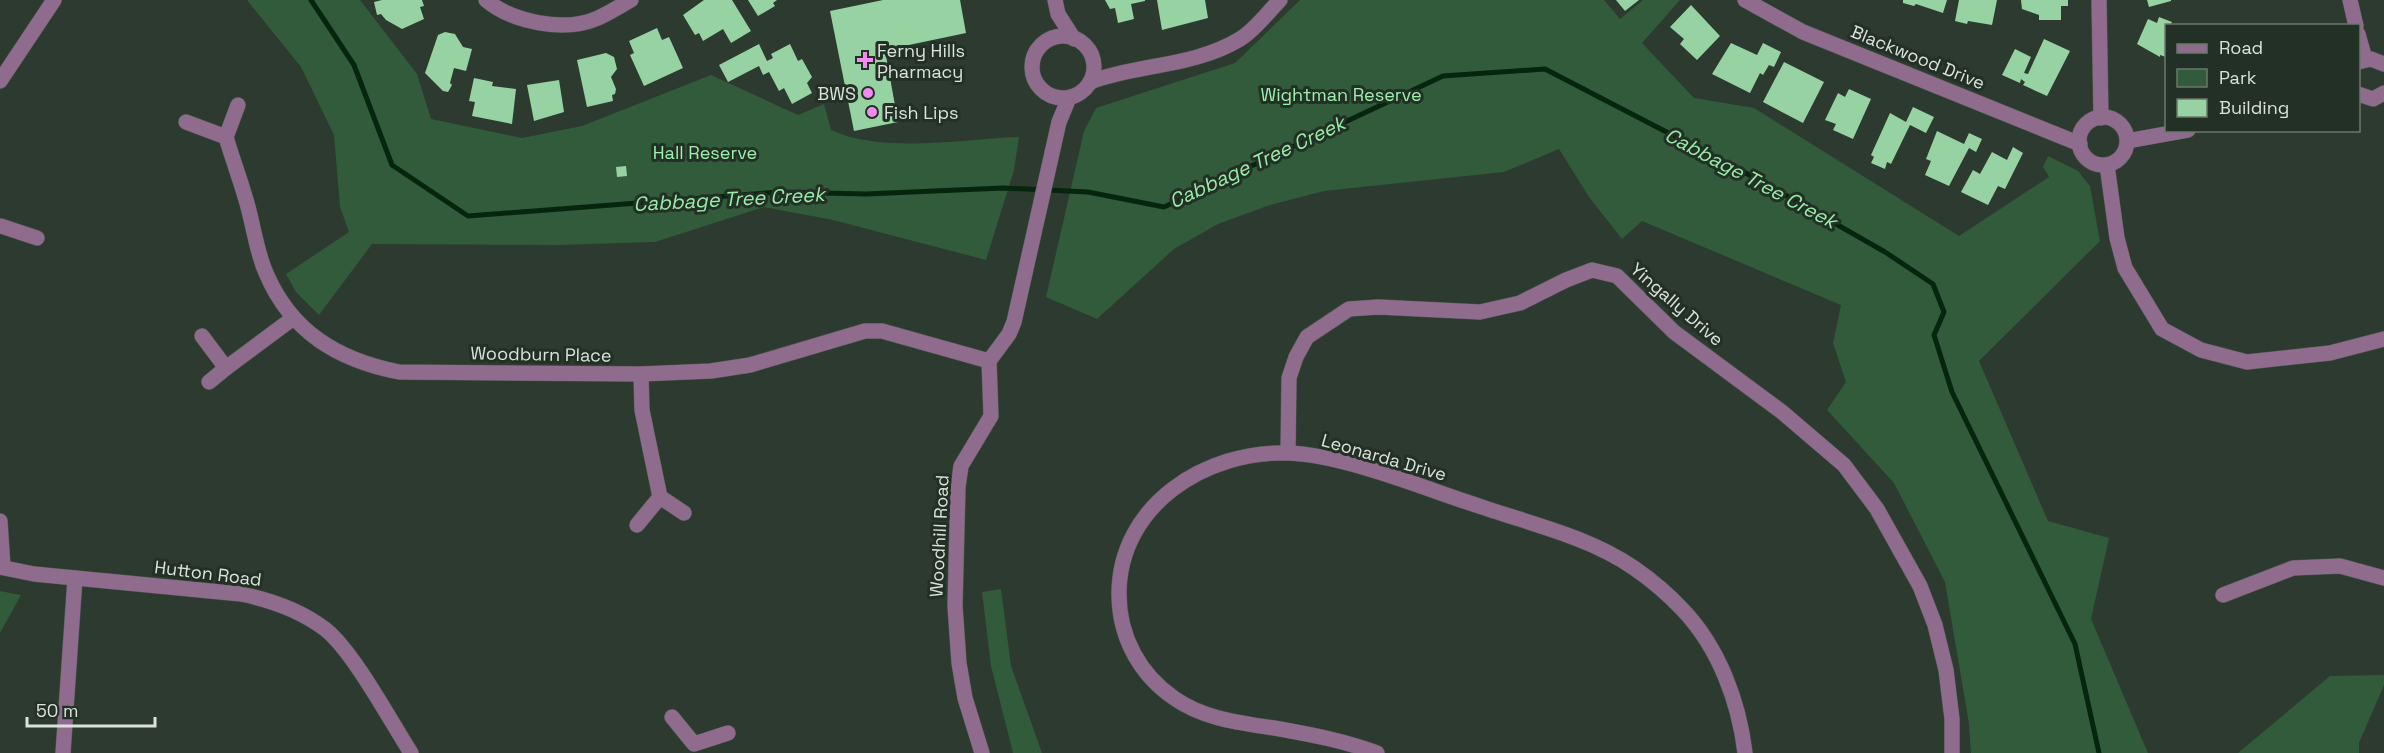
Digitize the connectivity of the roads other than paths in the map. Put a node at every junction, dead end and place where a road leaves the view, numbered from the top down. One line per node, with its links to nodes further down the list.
1 (54, 0): 16 (street)
2 (486, 0): 3 (street)
3 (631, 0)
4 (1280, 0): 15 (street)
5 (1745, 0): 29 (street, Blackwood Drive)
6 (2098, 0): 23 (street)
7 (2350, 0): 9 (street)
8 (1057, 7): 10 (street); 11 (street)
9 (2356, 24)
10 (1052, 39): 11 (street); 20 (street)
11 (1074, 39): 12 (street)
12 (1093, 60): 15 (street); 17 (street)
13 (2362, 61): 14 (street)
14 (2384, 64)
15 (1118, 72): 17 (street)
16 (0, 81)
17 (1090, 82): 21 (street)
18 (2384, 93): 19 (street)
19 (2360, 95)
20 (1052, 96): 21 (street); 25 (street)
21 (1069, 98): 25 (street)
22 (238, 105): 27 (street)
23 (2101, 118): 28 (street); 29 (street)
24 (186, 122): 27 (street)
25 (1059, 122): 36 (street)
26 (2177, 132): 28 (street)
27 (226, 137): 33 (street, Woodburn Place)
28 (2127, 141): 30 (street)
29 (2080, 144): 30 (street)
30 (2107, 165): 35 (street)
31 (0, 227): 32 (street)
32 (37, 238)
33 (292, 319): 37 (street); 38 (street, Woodburn Place)
34 (202, 336): 37 (street)
35 (2384, 339)
36 (989, 361): 38 (street, Woodburn Place); 54 (street, Woodhill Road)
37 (226, 368): 39 (street)
38 (641, 374): 41 (street)
39 (209, 382)
40 (1288, 453): 55 (street, Leonarda Drive); 56 (street, Leonarda Drive); 57 (street, Yingally Drive)
41 (660, 497): 42 (street); 44 (street)
42 (684, 513)
43 (0, 521): 45 (street)
44 (637, 525)
45 (1, 567): 46 (street, Hutton Road)
46 (75, 578): 52 (street); 53 (street, Hutton Road)
47 (2384, 578): 48 (street)
48 (2223, 595)
49 (672, 717): 51 (street)
50 (728, 733): 51 (street)
51 (693, 748)
52 (63, 753)
53 (411, 753)
54 (982, 753)
55 (1377, 753)
56 (1745, 753)
57 (1952, 753)

